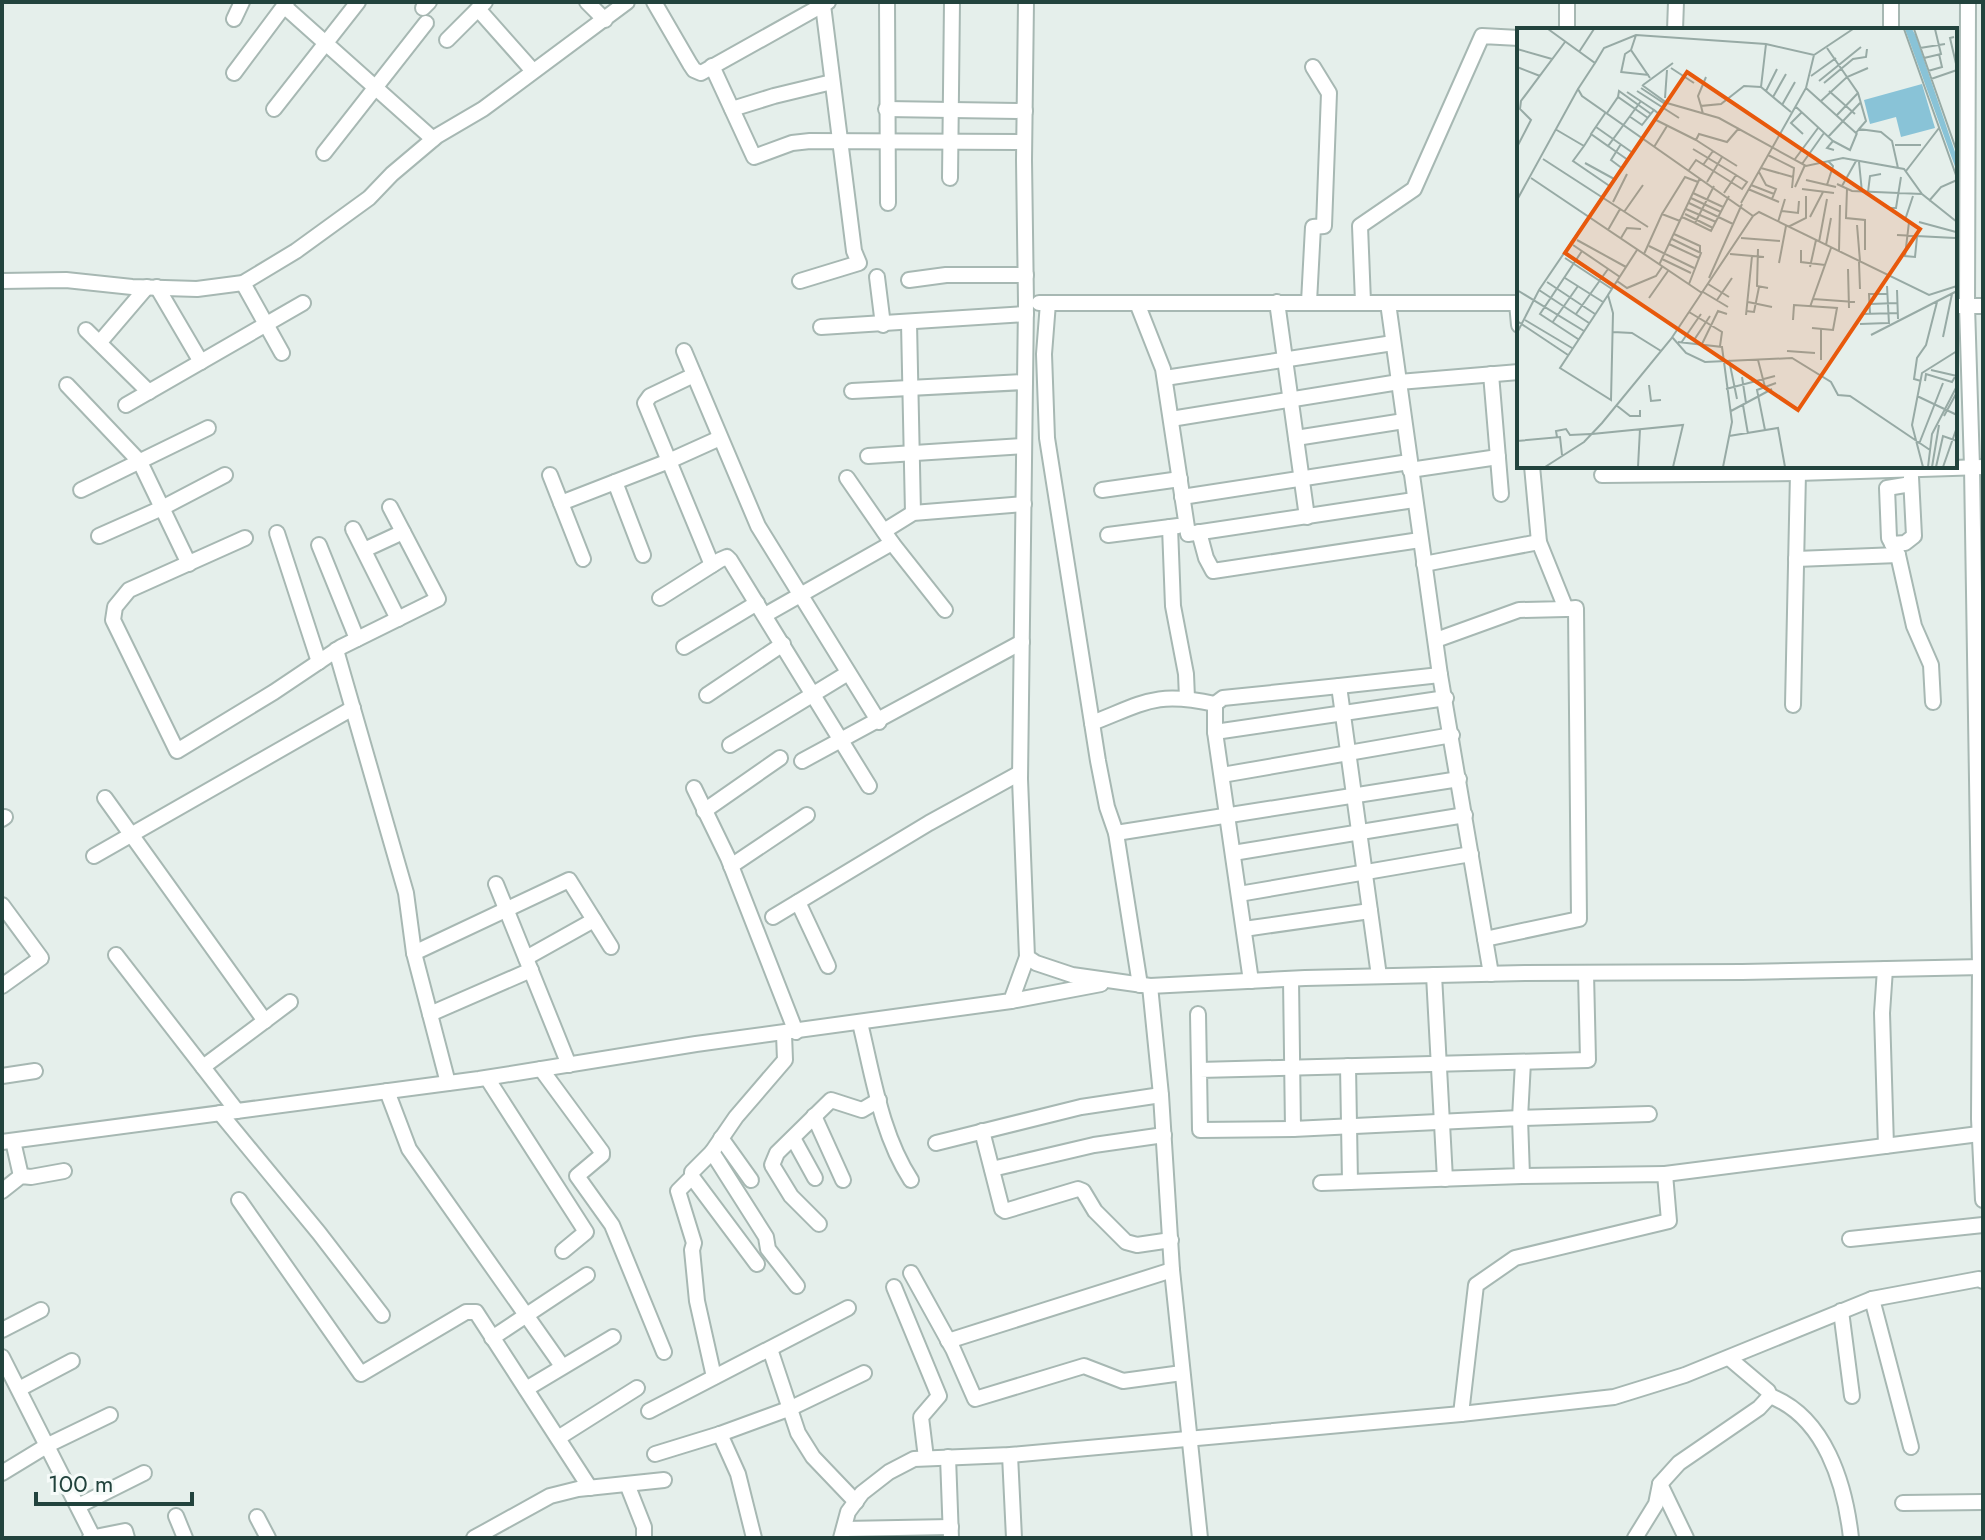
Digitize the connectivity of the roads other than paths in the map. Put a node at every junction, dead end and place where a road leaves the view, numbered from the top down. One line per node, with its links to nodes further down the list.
1 (242, 2): 17 (street)
2 (358, 2): 24 (street)
3 (587, 2): 18 (street)
4 (627, 2): 18 (street)
5 (654, 2): 25 (street)
6 (887, 2): 34 (street)
7 (952, 2): 35 (street)
8 (1026, 2): 36 (street)
9 (1567, 2): 19 (street)
10 (1676, 2): 20 (street)
11 (1891, 2): 21 (street)
12 (1968, 2): 29 (street)
13 (285, 4): 24 (street); 28 (street)
14 (825, 4): 25 (street); 30 (street)
15 (481, 6): 23 (street); 27 (street)
16 (426, 11): 31 (street)
17 (234, 19)
18 (605, 20): 27 (street)
19 (1567, 28)
20 (1675, 28)
21 (1891, 28)
22 (1517, 38): 55 (street)
23 (447, 40)
24 (324, 45): 31 (street); 32 (street)
25 (712, 66): 33 (street)
26 (1313, 67): 54 (street)
27 (533, 71): 38 (street)
28 (234, 73)
29 (1961, 75): 37 (street)
30 (832, 82): 33 (street); 39 (street)
31 (374, 88): 38 (street); 43 (street)
32 (274, 109)
33 (732, 109): 39 (street)
34 (886, 109): 35 (street); 41 (street)
35 (950, 110): 36 (street); 40 (street)
36 (1025, 111): 42 (street)
37 (1961, 123): 61 (street)
38 (433, 139): 51 (street)
39 (838, 141): 41 (street); 50 (street)
40 (950, 141): 41 (street); 42 (street); 44 (street)
41 (887, 142): 45 (street)
42 (1024, 142): 46 (street)
43 (324, 153)
44 (950, 178)
45 (888, 203)
46 (1026, 275): 48 (street); 63 (street)
47 (877, 277): 66 (street)
48 (909, 280)
49 (2, 281): 52 (street)
50 (800, 281)
51 (243, 283): 52 (street); 65 (street)
52 (152, 287): 69 (street); 75 (street)
53 (1277, 302): 54 (street); 58 (street); 73 (street)
54 (1309, 302): 55 (street)
55 (1363, 302): 59 (street)
56 (303, 303): 65 (street)
57 (1048, 303): 58 (street); 63 (street); 173 (street)
58 (1137, 303): 79 (street)
59 (1388, 303): 60 (street); 70 (street)
60 (1517, 303)
61 (1961, 306): 62 (street); 74 (street)
62 (1983, 306)
63 (1026, 309): 64 (street); 80 (street)
64 (909, 323): 66 (street); 83 (street)
65 (266, 325): 72 (street); 75 (street)
66 (883, 325): 67 (street)
67 (821, 327)
68 (86, 330): 69 (street)
69 (100, 342): 85 (street)
70 (1393, 343): 73 (street); 81 (street)
71 (684, 351): 78 (street)
72 (282, 353)
73 (1285, 358): 79 (street); 86 (street)
74 (1962, 358): 100 (street)
75 (201, 362): 85 (street)
76 (1517, 372): 77 (street)
77 (1491, 374): 81 (street); 96 (street)
78 (694, 375): 91 (street); 97 (street)
79 (1165, 378): 88 (street)
80 (1025, 382): 83 (street); 93 (street)
81 (1399, 382): 86 (street); 89 (street)
82 (67, 385): 98 (street)
83 (910, 388): 84 (street); 94 (street)
84 (852, 391)
85 (149, 392): 87 (street)
86 (1291, 398): 88 (street); 92 (street)
87 (126, 405)
88 (1171, 419): 111 (street)
89 (1404, 421): 92 (street); 99 (street)
90 (208, 428): 98 (street)
91 (720, 438): 97 (street); 145 (street)
92 (1296, 438): 110 (street)
93 (1024, 446): 94 (street); 119 (street)
94 (911, 454): 95 (street); 122 (street)
95 (868, 456)
96 (1498, 457): 99 (street); 115 (street)
97 (669, 461): 112 (street); 143 (street)
98 (140, 462): 113 (street); 121 (street)
99 (1410, 466): 110 (street); 117 (street)
100 (1978, 467): 108 (street); 144 (street)
101 (1532, 468): 134 (street)
102 (1837, 469): 104 (street); 108 (street)
103 (1642, 470): 104 (street); 107 (street)
104 (1798, 473): 140 (street)
105 (225, 475): 121 (street)
106 (550, 475): 118 (street)
107 (1602, 475)
108 (1911, 477): 137 (street); 137 (street)
109 (847, 478): 131 (street)
110 (1302, 478): 116 (street); 123 (street)
111 (1180, 479): 114 (street); 116 (street)
112 (615, 482): 118 (street); 138 (street)
113 (81, 490)
114 (1102, 490)
115 (1501, 494)
116 (1182, 497): 126 (street)
117 (1414, 500): 123 (street); 133 (street)
118 (561, 503): 139 (street)
119 (1024, 504): 122 (street); 154 (street)
120 (390, 507): 127 (street)
121 (162, 508): 130 (street); 141 (street)
122 (913, 513): 131 (street)
123 (1307, 517): 126 (street)
124 (1170, 527): 126 (street); 129 (street); 164 (street)
125 (353, 529): 136 (street)
126 (1193, 529): 133 (street)
127 (403, 532): 136 (street); 150 (street)
128 (277, 533): 158 (street)
129 (1108, 535)
130 (99, 536)
131 (888, 537): 145 (street); 149 (street)
132 (245, 538): 141 (street)
133 (1420, 540): 142 (street)
134 (1539, 542): 142 (street); 148 (street)
135 (319, 545): 152 (street)
136 (364, 550): 150 (street)
137 (1895, 550): 140 (street); 166 (street)
138 (643, 555)
139 (583, 559)
140 (1796, 559): 168 (street)
141 (189, 564): 158 (street)
142 (1424, 564): 153 (street)
143 (712, 565): 146 (street); 147 (street)
144 (1978, 568): 151 (street)
145 (798, 594): 147 (street); 159 (street)
146 (660, 598)
147 (761, 609): 155 (street); 156 (street)
148 (1566, 609): 153 (street); 211 (street)
149 (945, 610)
150 (398, 619): 152 (street)
151 (1979, 627): 171 (street)
152 (357, 639): 157 (street)
153 (1436, 640): 160 (street)
154 (1022, 642): 172 (street); 181 (street)
155 (783, 644): 162 (street); 163 (street)
156 (684, 647)
157 (336, 650): 158 (street); 169 (street)
158 (319, 662)
159 (848, 673): 162 (street); 172 (street)
160 (1440, 675): 161 (street); 165 (street)
161 (1339, 686): 167 (street); 170 (street)
162 (814, 694): 176 (street); 177 (street)
163 (707, 695)
164 (1187, 698): 167 (street); 173 (street)
165 (1446, 698): 170 (street); 175 (street)
166 (1933, 702)
167 (1215, 704): 174 (street)
168 (1793, 705)
169 (353, 708): 195 (street); 213 (street)
170 (1343, 713): 174 (street); 178 (street)
171 (1980, 719): 186 (street)
172 (879, 722): 176 (street)
173 (1092, 723): 193 (street)
174 (1215, 732): 182 (street)
175 (1452, 735): 178 (street); 183 (street)
176 (843, 741): 180 (street); 184 (street)
177 (730, 745)
178 (1348, 753): 182 (street); 187 (street)
179 (780, 758): 189 (street)
180 (802, 761)
181 (1020, 773): 204 (street); 215 (street)
182 (1222, 775): 192 (street)
183 (1459, 779): 187 (street); 191 (street)
184 (869, 786)
185 (694, 788): 189 (street)
186 (1980, 791): 198 (street)
187 (1354, 796): 192 (street); 194 (street)
188 (105, 798): 195 (street)
189 (704, 811): 200 (street)
190 (807, 815): 200 (street)
191 (1465, 815): 194 (street); 197 (street)
192 (1228, 816): 193 (street); 196 (street)
193 (1116, 833): 227 (street)
194 (1359, 833): 196 (street); 201 (street)
195 (130, 835): 199 (street); 233 (street)
196 (1233, 853): 203 (street)
197 (1471, 854): 201 (street); 211 (street)
198 (1981, 854): 218 (street)
199 (94, 856)
200 (731, 866): 235 (street)
201 (1365, 873): 203 (street); 207 (street)
202 (496, 884): 206 (street)
203 (1239, 894): 210 (street)
204 (798, 902): 208 (street); 217 (street)
205 (2, 905): 228 (street)
206 (507, 911): 209 (street); 213 (street); 216 (street)
207 (1370, 911): 210 (street); 223 (street)
208 (773, 917)
209 (594, 920): 212 (street); 216 (street)
210 (1244, 929): 225 (street)
211 (1485, 939): 221 (street)
212 (611, 947)
213 (414, 953): 231 (street)
214 (116, 955): 240 (street)
215 (1027, 957): 226 (street); 229 (street)
216 (528, 964): 231 (street); 238 (street)
217 (828, 966)
218 (1982, 967): 219 (street); 260 (street)
219 (1885, 969): 220 (street); 266 (street)
220 (1586, 973): 221 (street); 236 (street)
221 (1491, 974): 222 (street)
222 (1434, 975): 223 (street); 237 (street)
223 (1379, 976): 224 (street)
224 (1291, 979): 225 (street); 241 (street)
225 (1251, 981): 227 (street)
226 (1112, 982): 227 (street); 229 (street)
227 (1145, 985): 249 (street)
228 (2, 986)
229 (1011, 1001): 234 (street)
230 (290, 1002): 233 (street)
231 (430, 1014): 247 (street)
232 (1198, 1014): 243 (street)
233 (265, 1021): 240 (street)
234 (860, 1023): 235 (street); 250 (street)
235 (790, 1033): 238 (street); 262 (street)
236 (1523, 1062): 237 (street); 255 (street)
237 (1439, 1064): 239 (street); 256 (street)
238 (569, 1065): 242 (street)
239 (1348, 1066): 241 (street); 257 (street)
240 (203, 1067): 251 (street)
241 (1292, 1068): 243 (street); 258 (street)
242 (541, 1069): 246 (street); 308 (street)
243 (1199, 1070): 258 (street)
244 (35, 1071): 245 (street)
245 (2, 1076)
246 (487, 1078): 247 (street); 289 (street)
247 (448, 1083): 248 (street)
248 (387, 1091): 251 (street); 301 (street)
249 (1161, 1095): 259 (street); 261 (street)
250 (879, 1100): 254 (street); 278 (street)
251 (237, 1111): 252 (street)
252 (220, 1113): 264 (street); 302 (street)
253 (1649, 1114): 255 (street)
254 (814, 1116): 263 (street); 277 (street)
255 (1520, 1118): 256 (street); 272 (street)
256 (1442, 1122): 257 (street); 275 (street)
257 (1349, 1126): 258 (street); 279 (street)
258 (1293, 1129)
259 (982, 1131): 265 (street); 268 (street)
260 (1979, 1134): 266 (street); 281 (street)
261 (1164, 1135): 268 (street); 288 (street)
262 (721, 1138): 267 (street); 276 (street)
263 (793, 1138): 274 (street); 285 (street)
264 (8, 1142): 271 (street)
265 (936, 1143)
266 (1886, 1146): 270 (street)
267 (712, 1152): 273 (street); 295 (street)
268 (992, 1169): 288 (street)
269 (64, 1171): 271 (street)
270 (1665, 1174): 272 (street); 323 (street)
271 (21, 1176): 282 (street)
272 (1522, 1176): 275 (street)
273 (692, 1177): 290 (street); 315 (street)
274 (815, 1178)
275 (1445, 1179): 279 (street)
276 (751, 1180)
277 (843, 1180)
278 (911, 1180)
279 (1350, 1182): 280 (street)
280 (1321, 1183)
281 (1983, 1185): 284 (street)
282 (2, 1191)
283 (239, 1200): 305 (street)
284 (1983, 1200)
285 (819, 1224)
286 (1983, 1225): 287 (street)
287 (1850, 1239)
288 (1171, 1240): 291 (street)
289 (563, 1251)
290 (757, 1264)
291 (1172, 1270): 306 (street); 314 (street)
292 (911, 1273): 306 (street)
293 (587, 1275): 301 (street)
294 (1983, 1281): 297 (street)
295 (797, 1286)
296 (894, 1287): 333 (street)
297 (1872, 1299): 300 (street); 329 (street)
298 (848, 1308): 307 (street)
299 (41, 1310): 303 (street)
300 (1841, 1311): 310 (street); 320 (street)
301 (528, 1314): 305 (street); 312 (street)
302 (382, 1315)
303 (2, 1330)
304 (613, 1337): 312 (street)
305 (492, 1338): 318 (street)
306 (948, 1341): 314 (street)
307 (770, 1349): 315 (street); 321 (street)
308 (664, 1352)
309 (2, 1357): 317 (street)
310 (1729, 1358): 319 (street); 323 (street)
311 (72, 1361): 317 (street)
312 (562, 1366): 318 (street)
313 (864, 1373): 321 (street)
314 (1182, 1373): 327 (street)
315 (714, 1377): 322 (street)
316 (637, 1388): 326 (street)
317 (19, 1389): 328 (street)
318 (526, 1389): 326 (street)
319 (1770, 1396): 338 (street); 359 (street)
320 (1852, 1396)
321 (791, 1408): 325 (street); 340 (street)
322 (649, 1411)
323 (1461, 1414): 327 (street)
324 (110, 1415): 328 (street)
325 (720, 1434): 330 (street); 354 (street)
326 (558, 1438): 339 (street)
327 (1189, 1438): 331 (street); 356 (street)
328 (48, 1445): 334 (street); 343 (street)
329 (1911, 1447)
330 (655, 1454)
331 (1010, 1455): 332 (street); 355 (street)
332 (948, 1457): 333 (street); 346 (street)
333 (926, 1458): 340 (street)
334 (2, 1473)
335 (144, 1473): 343 (street)
336 (664, 1480): 337 (street)
337 (627, 1484): 339 (street); 353 (street)
338 (1660, 1484): 357 (street); 358 (street)
339 (590, 1488): 347 (street)
340 (856, 1502): 348 (street)
341 (1983, 1502): 342 (street)
342 (1903, 1503)
343 (78, 1506): 349 (street)
344 (176, 1516): 351 (street)
345 (257, 1517): 352 (street)
346 (951, 1533): 348 (street)
347 (484, 1536)
348 (842, 1536)
349 (91, 1538): 350 (street)
350 (127, 1538)
351 (185, 1538)
352 (268, 1538)
353 (644, 1538)
354 (754, 1538)
355 (1014, 1538)
356 (1200, 1538)
357 (1635, 1538)
358 (1686, 1538)
359 (1851, 1538)

